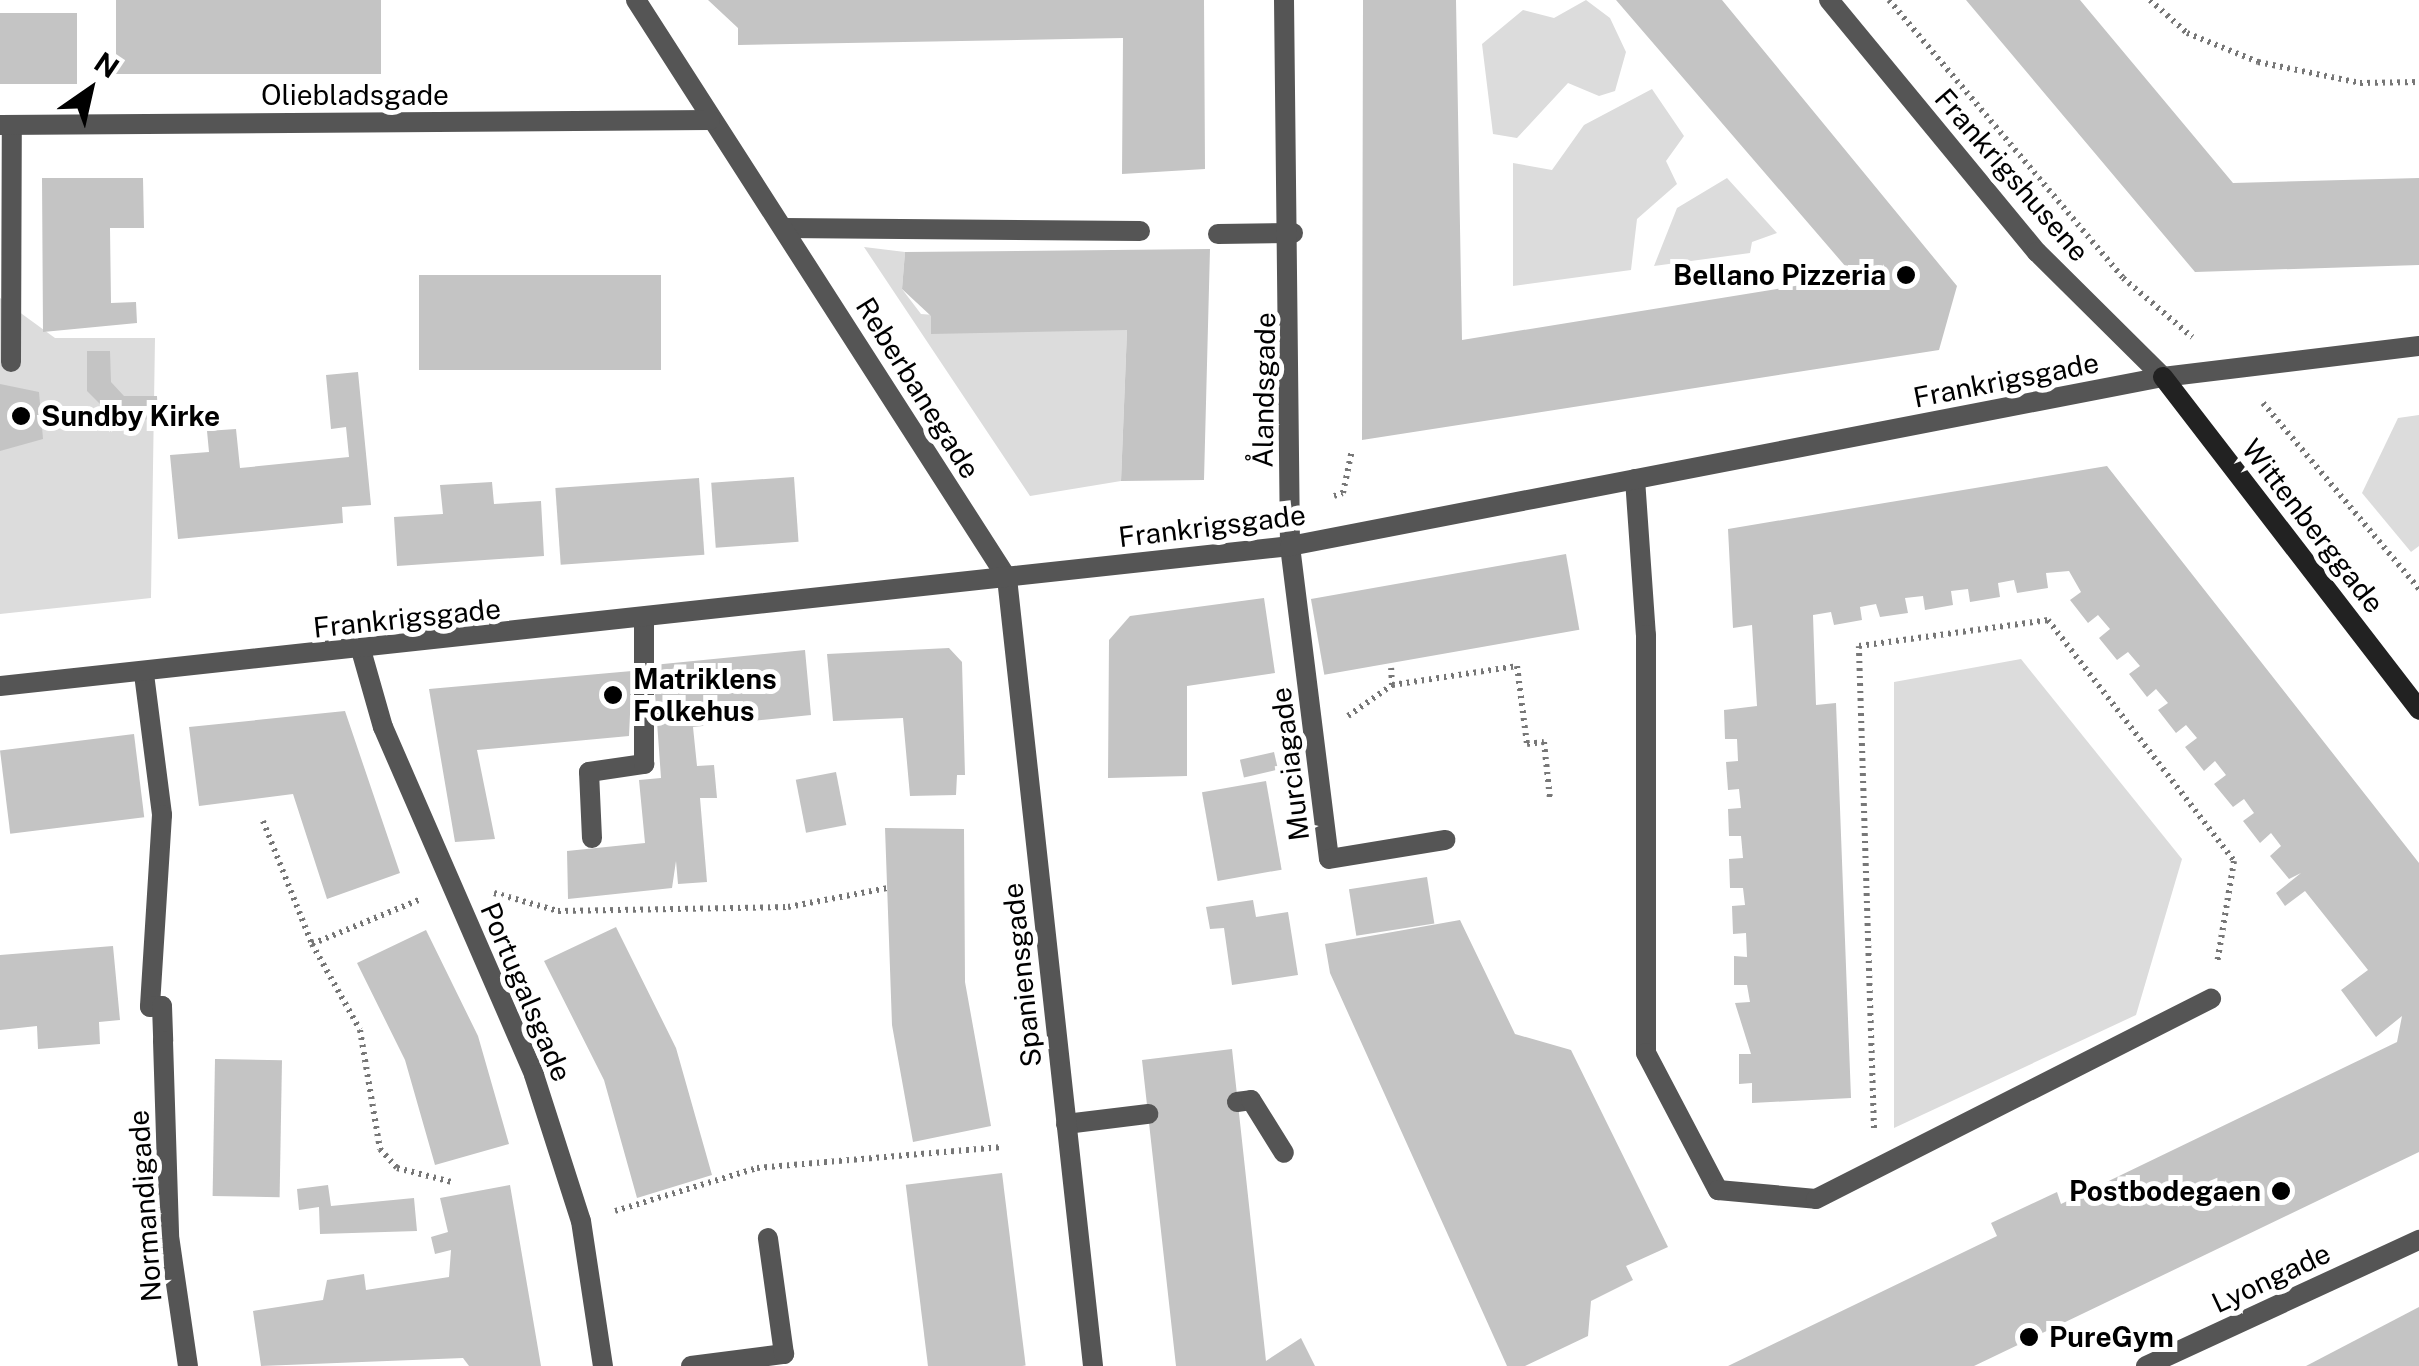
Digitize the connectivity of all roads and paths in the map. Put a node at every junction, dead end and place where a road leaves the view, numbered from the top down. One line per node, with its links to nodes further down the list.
1 (636, 0): 7 (street, Reberbanegade)
2 (1284, 0): 11 (street, Ålandsgade)
3 (1829, 0): 17 (street, Frankrigshusene)
4 (1889, 0): 16 (path)
5 (2150, 0): 6 (path)
6 (2419, 82)
7 (710, 120): 8 (street, Oliebladsgade); 9 (street, Reberbanegade)
8 (6, 125): 13 (street)
9 (784, 228): 10 (street); 20 (street, Reberbanegade)
10 (1140, 231)
11 (1293, 233): 12 (street); 19 (street, Ålandsgade)
12 (1218, 234)
13 (6, 266): 15 (street)
14 (2419, 346): 16 (street, Frankrigsgade)
15 (11, 362)
16 (2227, 367): 17 (street, Frankrigsgade); 21 (path)
17 (2163, 378): 18 (street, Frankrigsgade); 28 (street, Wittenberggade)
18 (1635, 480): 19 (street, Frankrigsgade); 43 (street)
19 (1290, 546): 20 (street, Frankrigsgade); 29 (street, Murciagade)
20 (1006, 578): 22 (street, Frankrigsgade); 40 (street, Spaniensgade)
21 (2419, 589)
22 (644, 620): 23 (street, Frankrigsgade); 32 (street)
23 (361, 650): 25 (street, Frankrigsgade); 35 (street, Portugalsgade)
24 (1391, 668): 26 (path)
25 (144, 674): 27 (street, Frankrigsgade); 48 (street, Normandigade)
26 (1392, 685): 29 (path); 30 (path)
27 (0, 686)
28 (2419, 710)
29 (1313, 728): 33 (street, Murciagade)
30 (1550, 799)
31 (263, 821): 36 (path)
32 (592, 838)
33 (1445, 840)
34 (888, 888): 35 (path)
35 (453, 892): 36 (path); 45 (street, Portugalsgade)
36 (312, 944): 44 (path)
37 (2212, 1000): 43 (street); 43 (path)
38 (1237, 1102): 42 (street)
39 (1148, 1114): 40 (street)
40 (1066, 1124): 51 (street, Spaniensgade)
41 (1002, 1148): 45 (path)
42 (1284, 1154)
43 (1875, 1169)
44 (452, 1182)
45 (581, 1221): 49 (street, Portugalsgade)
46 (768, 1238): 50 (street)
47 (2419, 1240): 52 (street, Lyongade)
48 (188, 1366)
49 (604, 1366)
50 (692, 1366)
51 (1092, 1366)
52 (2146, 1366)

